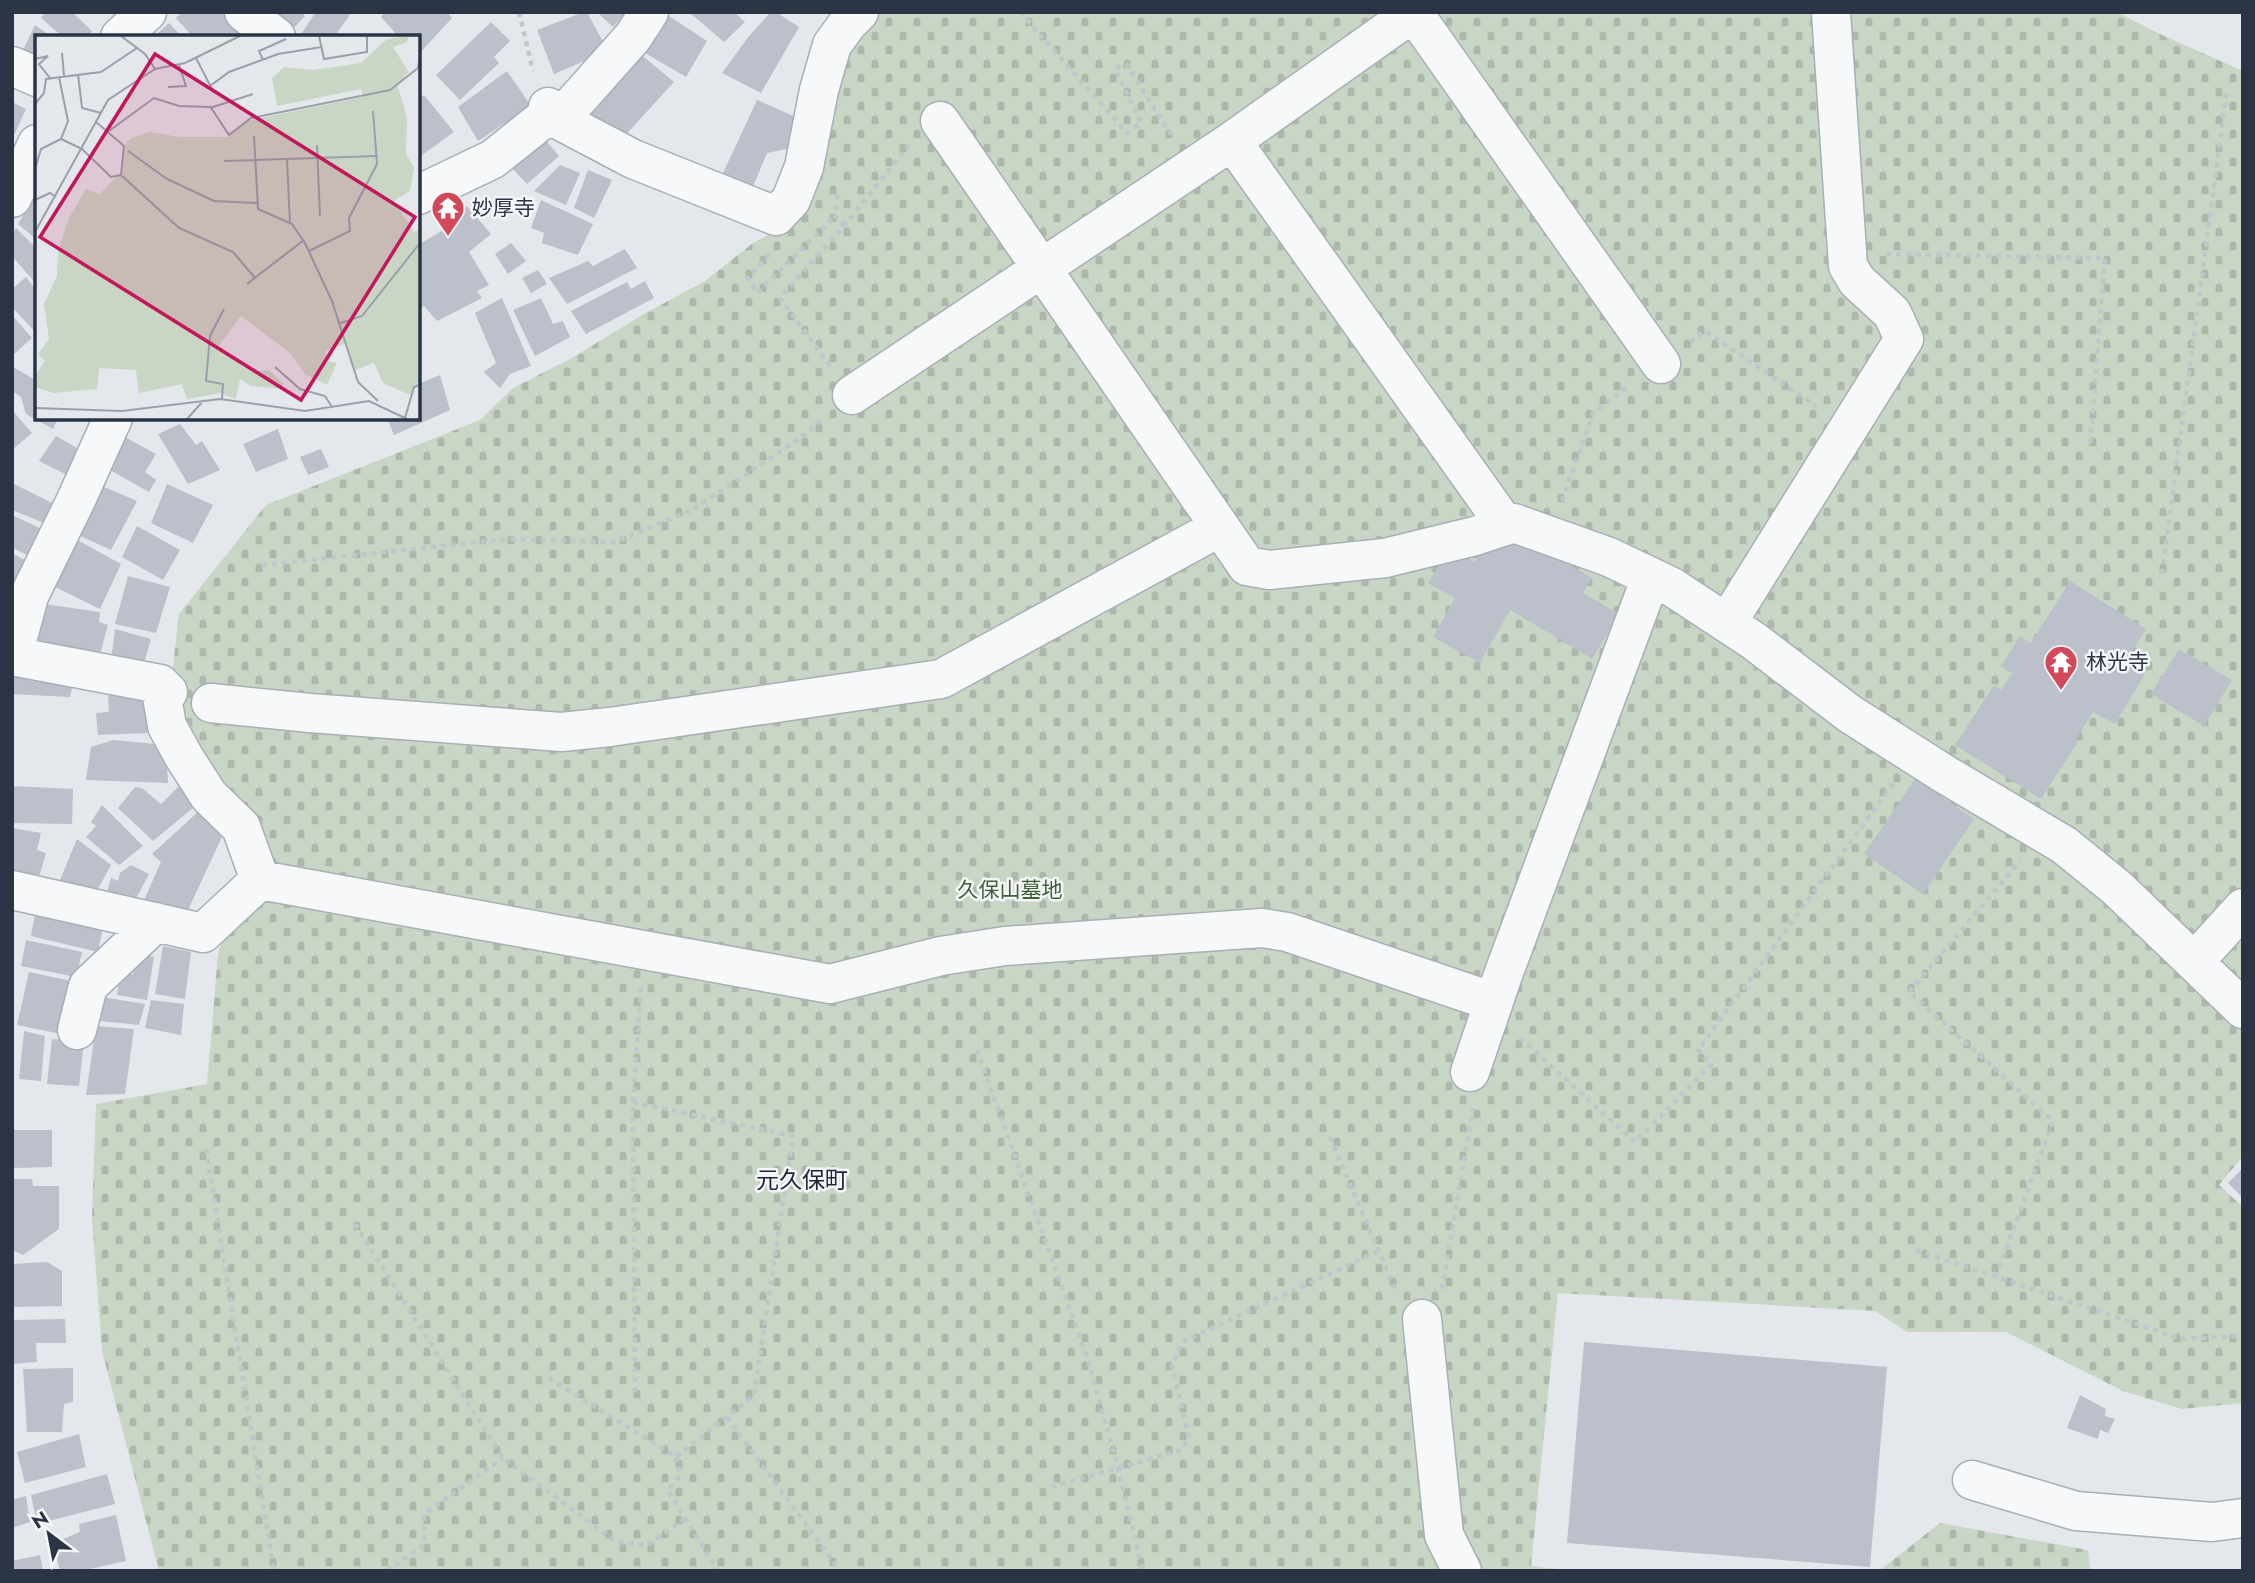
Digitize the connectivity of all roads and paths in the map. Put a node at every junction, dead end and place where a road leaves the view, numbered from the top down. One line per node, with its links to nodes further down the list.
1 (147, 12): 9 (street)
2 (244, 12): 10 (street)
3 (519, 12): 14 (path)
4 (649, 12): 14 (street)
5 (859, 12): 14 (street)
6 (1020, 12): 18 (path)
7 (1414, 12): 16 (street); 23 (street)
8 (1831, 12): 21 (street)
9 (122, 35)
10 (273, 35)
11 (12, 66): 12 (street)
12 (35, 75)
13 (2227, 89): 32 (path)
14 (553, 113): 19 (street)
15 (940, 121): 22 (street); 24 (path)
16 (1232, 141): 18 (street); 28 (street)
17 (35, 148): 20 (street)
18 (1192, 168): 22 (street)
19 (420, 194)
20 (12, 198)
21 (1847, 253): 26 (street); 27 (path)
22 (1041, 270): 24 (street); 29 (street)
23 (1661, 364): 26 (path); 30 (path)
24 (852, 395): 31 (path)
25 (112, 420): 35 (street)
26 (1849, 428): 34 (street)
27 (2090, 448)
28 (1506, 526): 29 (street); 30 (street)
29 (1220, 527): 36 (street)
30 (1549, 537): 33 (street)
31 (262, 565)
32 (2162, 574)
33 (1651, 577): 34 (street); 45 (street)
34 (1727, 623): 37 (street)
35 (12, 656): 39 (street)
36 (211, 703)
37 (1914, 755): 38 (street); 45 (path)
38 (2043, 833): 44 (street); 56 (path)
39 (260, 880): 42 (street); 43 (street)
40 (12, 890): 42 (street)
41 (2243, 908): 44 (street)
42 (156, 922): 47 (street)
43 (644, 951): 45 (street); 50 (path)
44 (2194, 962): 46 (street)
45 (1492, 1007): 49 (street)
46 (2243, 1009)
47 (77, 1030)
48 (977, 1051): 64 (path)
49 (1471, 1072): 57 (path)
50 (633, 1102): 60 (path); 61 (path)
51 (1330, 1138): 55 (path)
52 (206, 1149): 69 (path)
53 (355, 1224): 63 (path)
54 (1916, 1250): 56 (path)
55 (1379, 1251): 57 (path); 64 (path)
56 (1996, 1277): 58 (path)
57 (1422, 1319): 74 (street)
58 (2243, 1336)
59 (549, 1378): 62 (path)
60 (635, 1392)
61 (727, 1417): 62 (path); 72 (path)
62 (676, 1457): 67 (path)
63 (503, 1458): 67 (path); 70 (path)
64 (1118, 1468): 66 (path); 73 (path)
65 (1972, 1480): 68 (street)
66 (1051, 1487)
67 (685, 1518): 71 (path)
68 (2243, 1518)
69 (274, 1571)
70 (387, 1571)
71 (718, 1571)
72 (840, 1571)
73 (1143, 1571)
74 (1462, 1571)

